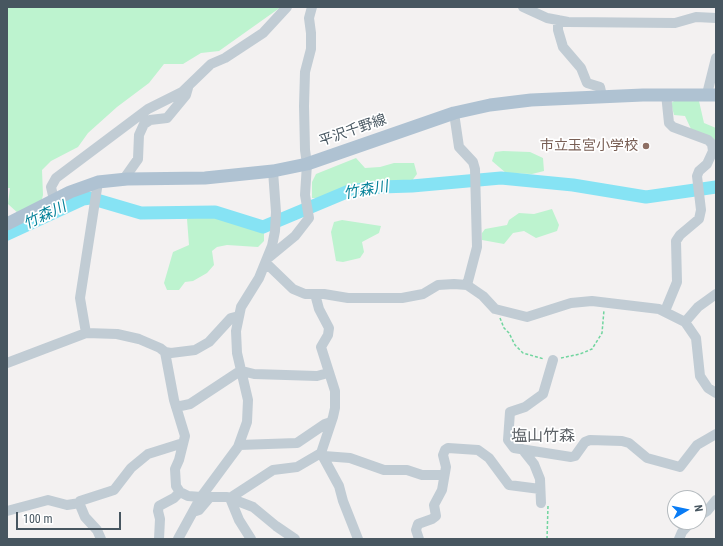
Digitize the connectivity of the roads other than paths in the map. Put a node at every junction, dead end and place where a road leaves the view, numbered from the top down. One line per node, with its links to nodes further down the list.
1 (287, 7): 7 (street)
2 (312, 7): 12 (street)
3 (523, 7): 5 (street)
4 (716, 18): 5 (street)
5 (558, 20): 10 (street)
6 (716, 58): 9 (street)
7 (188, 88): 14 (street); 16 (street)
8 (666, 94): 9 (main road, 平沢千野線); 10 (main road, 平沢千野線); 22 (street)
9 (712, 95)
10 (602, 96): 11 (main road, 平沢千野線)
11 (454, 114): 12 (main road, 平沢千野線); 19 (street)
12 (307, 164): 13 (main road, 平沢千野線); 18 (street)
13 (273, 171): 14 (main road, 平沢千野線); 18 (street)
14 (127, 179): 15 (main road, 平沢千野線)
15 (97, 187): 16 (main road, 平沢千野線); 25 (street)
16 (54, 200): 17 (main road, 平沢千野線)
17 (7, 224)
18 (267, 261): 20 (street); 23 (street)
19 (467, 285): 20 (street); 22 (street)
20 (315, 294): 30 (street)
21 (716, 294): 24 (street)
22 (665, 311): 24 (street)
23 (239, 316): 26 (street); 29 (street)
24 (685, 322): 31 (street)
25 (86, 333): 26 (street); 28 (street)
26 (164, 352): 32 (street)
27 (553, 360): 37 (street)
28 (7, 363)
29 (242, 371): 30 (street); 32 (street); 36 (street)
30 (328, 373): 33 (street)
31 (716, 393)
32 (176, 407): 35 (street)
33 (331, 422): 36 (street); 38 (street)
34 (716, 434): 37 (street)
35 (183, 443): 41 (street); 45 (street)
36 (239, 445): 42 (street)
37 (522, 449): 40 (street)
38 (322, 455): 39 (street); 43 (street); 56 (street)
39 (444, 475): 40 (street); 57 (street)
40 (540, 489): 46 (street)
41 (180, 492): 42 (street); 52 (street)
42 (201, 496): 49 (street)
43 (230, 498): 49 (street); 54 (street); 55 (street)
44 (716, 500): 47 (street)
45 (80, 503): 48 (street); 51 (street)
46 (541, 503)
47 (707, 509)
48 (7, 511)
49 (192, 512): 53 (street)
50 (684, 530): 58 (street)
51 (101, 539)
52 (159, 539)
53 (178, 539)
54 (251, 539)
55 (295, 539)
56 (358, 539)
57 (419, 539)
58 (679, 539)

